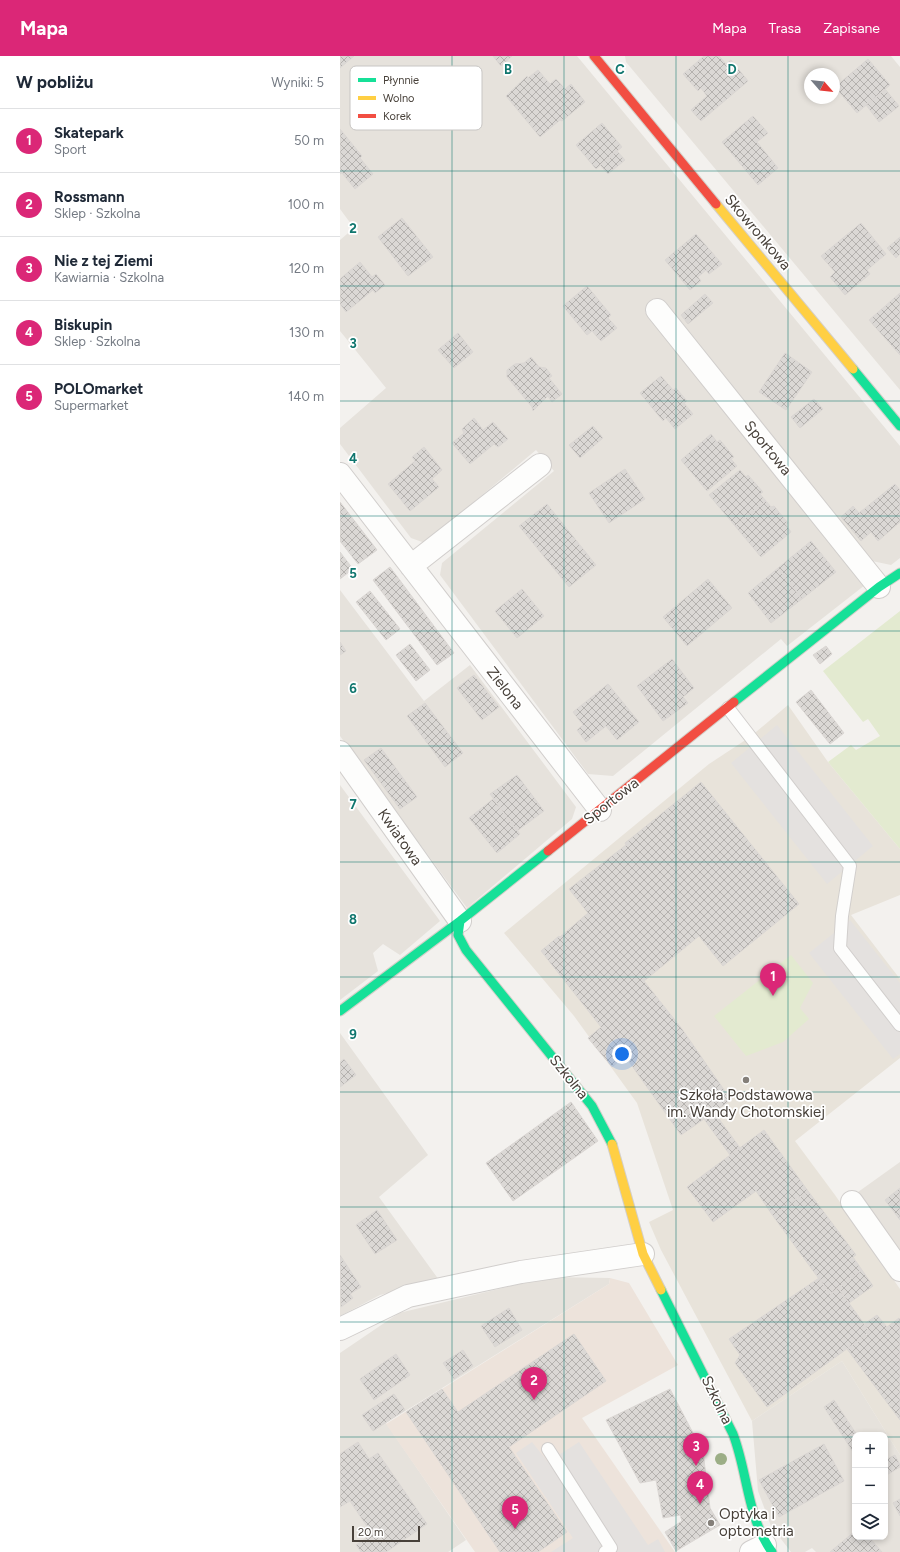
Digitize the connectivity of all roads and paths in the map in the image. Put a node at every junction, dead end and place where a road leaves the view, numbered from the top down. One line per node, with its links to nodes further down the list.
1 (594, 56): 3 (street, Skowronkowa)
2 (657, 310): 8 (street, Sportowa)
3 (900, 426)
4 (540, 465): 6 (street)
5 (340, 474): 6 (street, Zielona)
6 (411, 566): 11 (street, Zielona)
7 (900, 573): 8 (street, Sportowa)
8 (879, 587): 9 (street, Sportowa)
9 (728, 708): 11 (street, Sportowa); 14 (lane)
10 (340, 752): 12 (street, Kwiatowa)
11 (600, 810): 12 (street, Sportowa)
12 (460, 921): 13 (street, Sportowa); 16 (street, Szkolna)
13 (340, 1011)
14 (900, 1024)
15 (852, 1202): 17 (street)
16 (643, 1254): 18 (street); 20 (street, Szkolna)
17 (900, 1270)
18 (340, 1329)
19 (548, 1449): 21 (lane)
20 (763, 1550)
21 (605, 1552)

